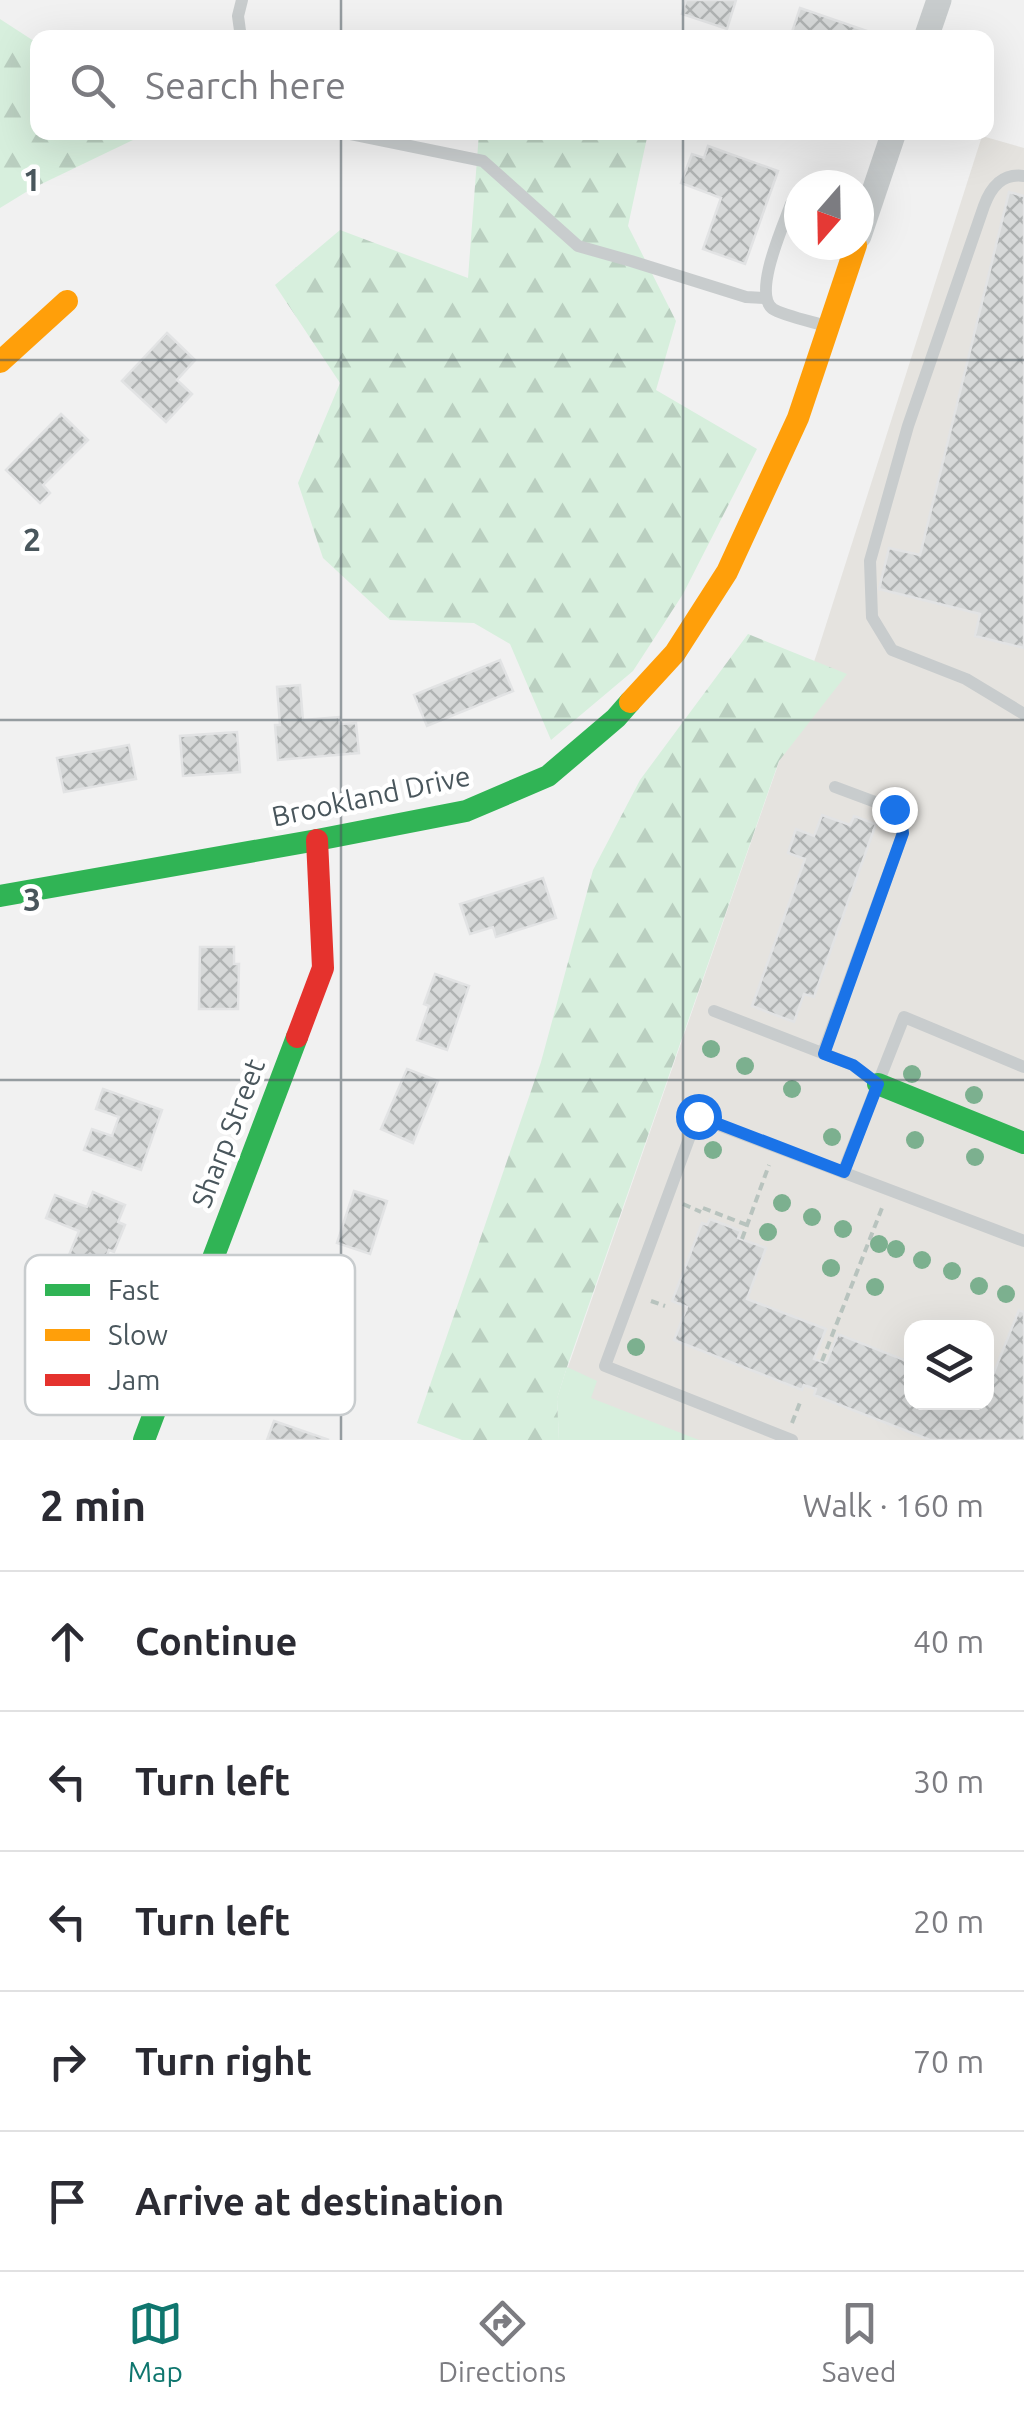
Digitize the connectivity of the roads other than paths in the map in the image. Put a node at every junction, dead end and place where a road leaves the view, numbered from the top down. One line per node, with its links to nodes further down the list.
1 (242, 0): 3 (lane)
2 (939, 0): 4 (street)
3 (240, 30)
4 (929, 30)
5 (380, 140): 11 (lane)
6 (891, 140): 8 (street)
7 (1024, 176): 15 (lane)
8 (874, 187)
9 (784, 224): 11 (lane)
10 (851, 260): 13 (street, Brookland Drive)
11 (764, 298): 13 (lane)
12 (67, 301): 14 (street)
13 (828, 326): 17 (street, Brookland Drive)
14 (0, 362)
15 (1024, 714)
16 (835, 787): 20 (lane)
17 (317, 840): 18 (street, Brookland Drive); 26 (street, Sharp Street)
18 (0, 896)
19 (714, 1011): 20 (lane)
20 (824, 1054): 22 (lane)
21 (1024, 1067): 22 (lane)
22 (878, 1084): 23 (street); 24 (lane)
23 (1024, 1143)
24 (844, 1172): 25 (lane); 29 (lane)
25 (1024, 1241)
26 (214, 1255)
27 (153, 1415): 28 (street, Sharp Street)
28 (144, 1440)
29 (792, 1440)

